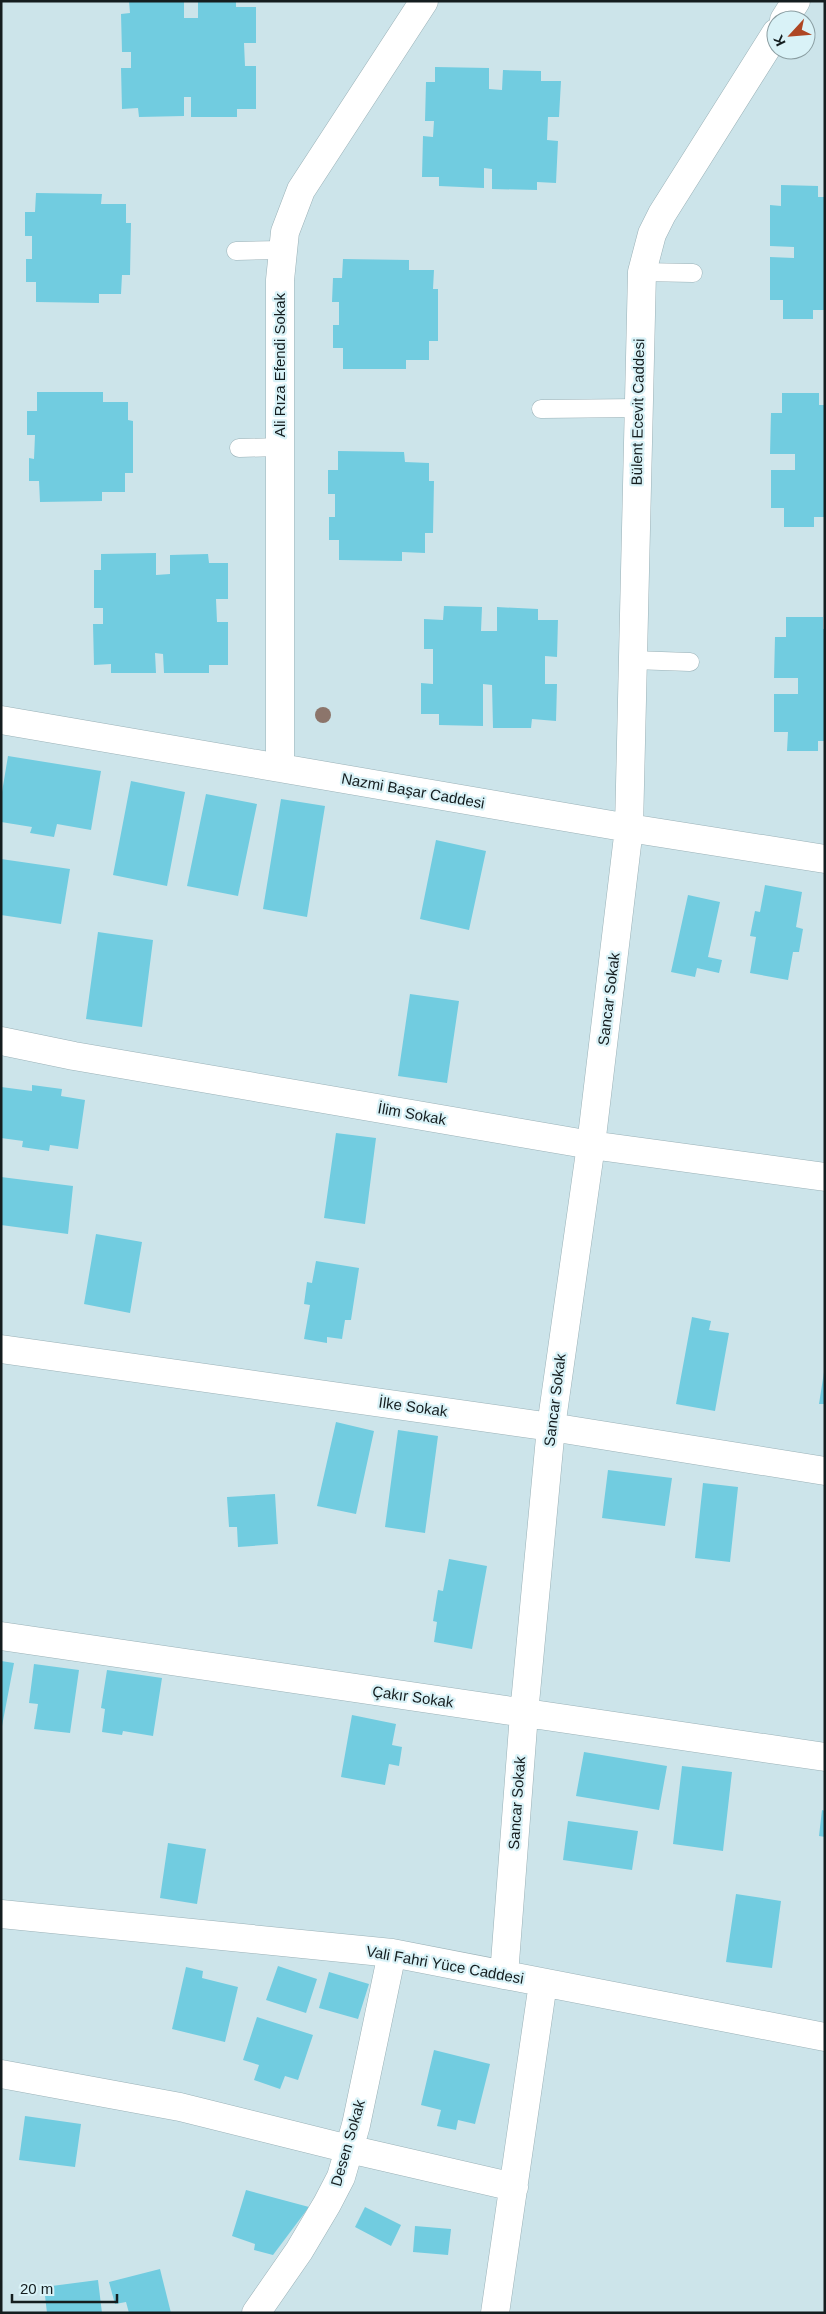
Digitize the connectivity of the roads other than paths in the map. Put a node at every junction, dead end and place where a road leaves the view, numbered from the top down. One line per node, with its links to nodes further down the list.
1 (424, 1): 3 (street, Ali Rıza Efendi Sokak)
2 (766, 49): 5 (street, Bülent Ecevit Caddesi)
3 (282, 250): 4 (lane); 9 (street, Ali Rıza Efendi Sokak)
4 (236, 251)
5 (642, 272): 6 (lane); 7 (street, Bülent Ecevit Caddesi)
6 (693, 273)
7 (638, 408): 8 (lane); 11 (street, Bülent Ecevit Caddesi)
8 (541, 409)
9 (280, 447): 10 (lane); 14 (street, Ali Rıza Efendi Sokak)
10 (239, 448)
11 (633, 660): 12 (lane); 15 (street, Bülent Ecevit Caddesi)
12 (690, 662)
13 (1, 720): 14 (street, Nazmi Başar Caddesi)
14 (280, 768): 15 (street, Nazmi Başar Caddesi)
15 (629, 828): 16 (street, Nazmi Başar Caddesi); 18 (street, Sancar Sokak)
16 (825, 859)
17 (1, 1041): 18 (street, İlim Sokak)
18 (591, 1145): 19 (street, İlim Sokak); 21 (street, Sancar Sokak)
19 (825, 1177)
20 (1, 1349): 21 (street, İlke Sokak)
21 (550, 1427): 22 (street, İlke Sokak); 24 (street, Sancar Sokak)
22 (825, 1470)
23 (1, 1636): 24 (street, Çakır Sokak)
24 (524, 1714): 25 (street, Çakır Sokak); 28 (street, Sancar Sokak)
25 (825, 1757)
26 (1, 1914): 27 (street, Vali Fahri Yüce Caddesi)
27 (392, 1953): 28 (street, Vali Fahri Yüce Caddesi); 32 (street, Desen Sokak)
28 (504, 1975): 29 (street, Vali Fahri Yüce Caddesi)
29 (544, 1983): 30 (street, Vali Fahri Yüce Caddesi); 33 (street)
30 (825, 2037)
31 (1, 2074): 32 (street)
32 (349, 2149): 33 (street); 34 (street, Desen Sokak)
33 (514, 2187): 35 (street)
34 (256, 2313)
35 (495, 2313)

